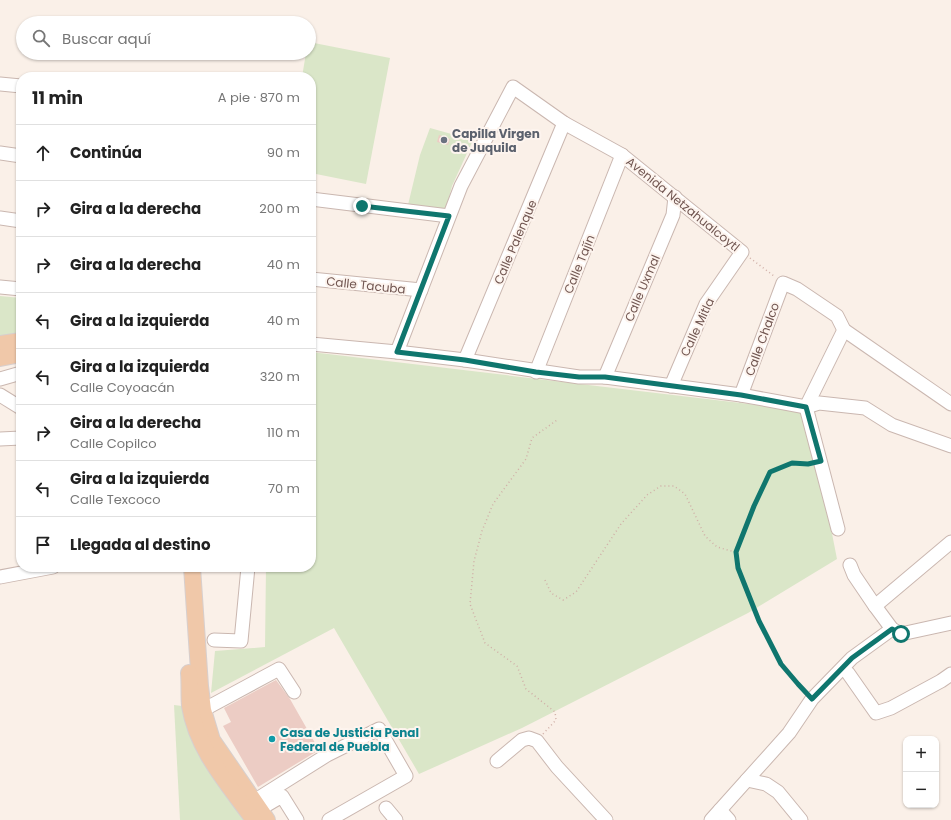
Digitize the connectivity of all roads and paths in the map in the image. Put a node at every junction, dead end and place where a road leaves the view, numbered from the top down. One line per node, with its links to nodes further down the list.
1 (0, 84): 2 (street)
2 (16, 86)
3 (564, 123): 6 (street, Avenida Netzahualcoytl); 9 (street, Avenida Netzahualcoytl); 25 (street, Calle Palenque)
4 (0, 153): 5 (street)
5 (16, 155)
6 (622, 155): 7 (street, Avenida Netzahualcoytl); 26 (street, Calle Tajín)
7 (675, 197): 12 (street, Avenida Netzahualcoytl); 28 (street, Calle Uxmal)
8 (316, 200): 9 (street)
9 (449, 216): 17 (street)
10 (0, 218): 11 (street)
11 (16, 220)
12 (742, 252): 14 (path, Avenida Netzahualcoytl); 30 (street, Calle Mitla)
13 (316, 280): 17 (street, Calle Tacuba)
14 (783, 283): 18 (street); 32 (street, Calle Chalco)
15 (0, 287): 16 (street)
16 (16, 289)
17 (421, 290): 22 (street)
18 (844, 330): 33 (street); 35 (street)
19 (16, 341): 20 (main road)
20 (0, 344)
21 (316, 344): 22 (street)
22 (397, 352): 25 (street)
23 (16, 355): 24 (main road)
24 (0, 358)
25 (465, 360): 26 (street)
26 (536, 372): 28 (street)
27 (16, 374): 29 (street)
28 (605, 377): 30 (street)
29 (0, 379)
30 (671, 386): 32 (street)
31 (0, 395): 34 (street)
32 (741, 395): 35 (street)
33 (951, 404)
34 (16, 405)
35 (806, 407): 39 (street); 40 (street)
36 (557, 420): 60 (path)
37 (16, 438): 38 (street)
38 (0, 439)
39 (951, 446)
40 (821, 461): 41 (street); 43 (path)
41 (838, 529)
42 (951, 542): 51 (street)
43 (736, 552): 50 (path); 58 (path)
44 (850, 565): 51 (street)
45 (26, 572): 49 (street)
46 (186, 572): 65 (main road)
47 (192, 572): 59 (main road)
48 (248, 572): 54 (street)
49 (0, 577)
50 (545, 580)
51 (875, 606): 53 (street)
52 (951, 623): 53 (street)
53 (892, 629): 55 (street)
54 (214, 640)
55 (843, 668): 56 (street); 58 (street)
56 (951, 674)
57 (294, 692): 59 (street)
58 (812, 699): 62 (street)
59 (203, 710): 65 (main road)
60 (533, 740): 61 (street); 69 (street)
61 (497, 761)
62 (747, 780): 64 (street); 72 (street)
63 (386, 808): 68 (street)
64 (720, 810): 70 (street); 71 (street)
65 (259, 813): 66 (street); 67 (street)
66 (298, 820)
67 (328, 820)
68 (396, 820)
69 (606, 820)
70 (711, 820)
71 (729, 820)
72 (801, 820)

